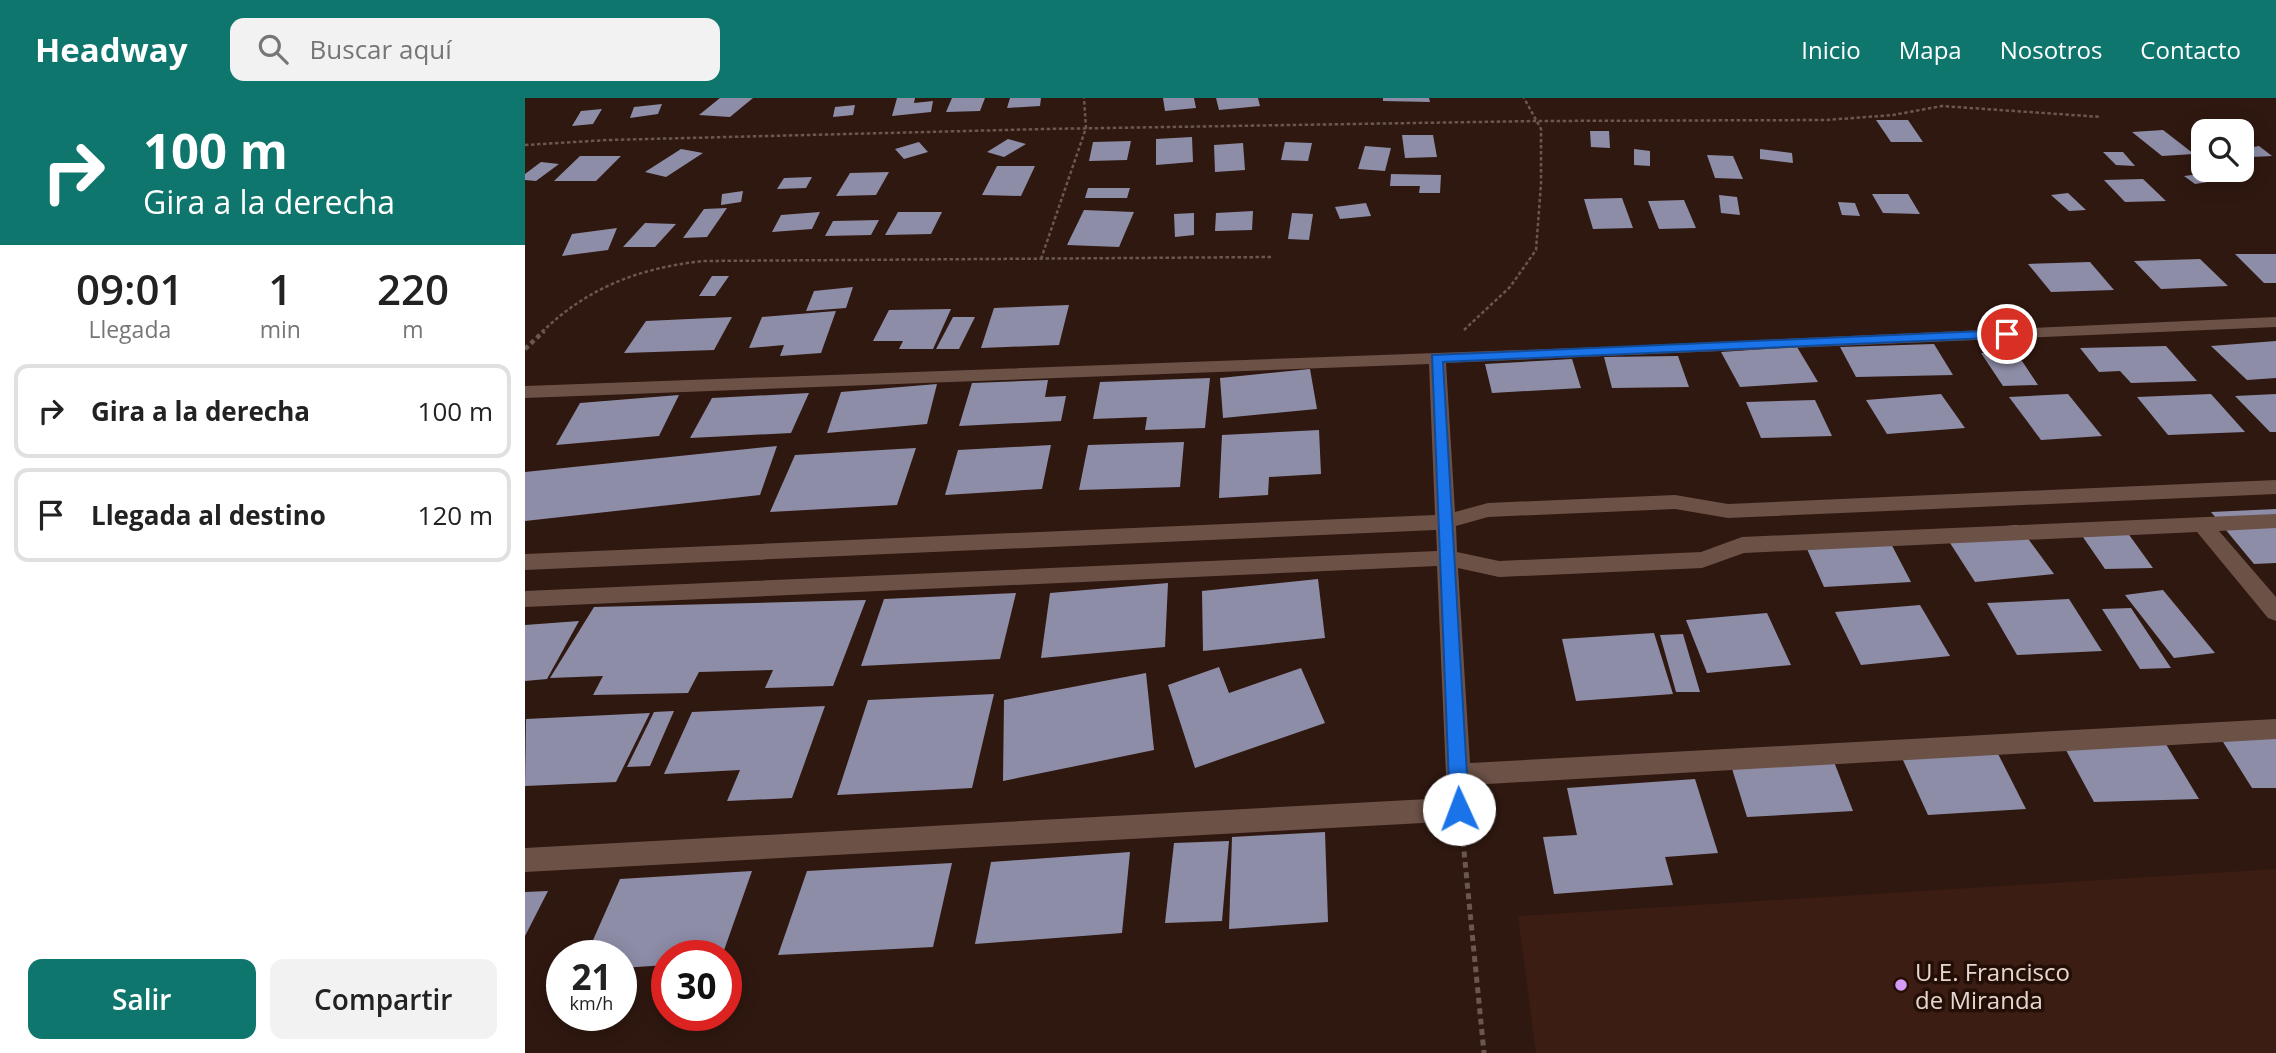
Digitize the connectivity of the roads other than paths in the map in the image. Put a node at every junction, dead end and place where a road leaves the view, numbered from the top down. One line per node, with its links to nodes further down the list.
1 (2276, 322): 2 (street)
2 (1437, 358): 3 (street); 8 (street)
3 (532, 391): 4 (street)
4 (525, 410)
5 (2276, 487): 6 (street)
6 (1728, 511): 8 (street); 10 (street)
7 (2276, 521): 9 (street)
8 (1445, 522): 11 (street); 12 (street)
9 (2202, 524): 10 (street); 14 (street)
10 (1742, 545): 11 (street)
11 (1447, 558): 13 (street); 16 (street)
12 (525, 562)
13 (525, 599)
14 (2276, 612)
15 (2276, 729): 16 (street)
16 (1458, 775): 17 (street)
17 (525, 860)

